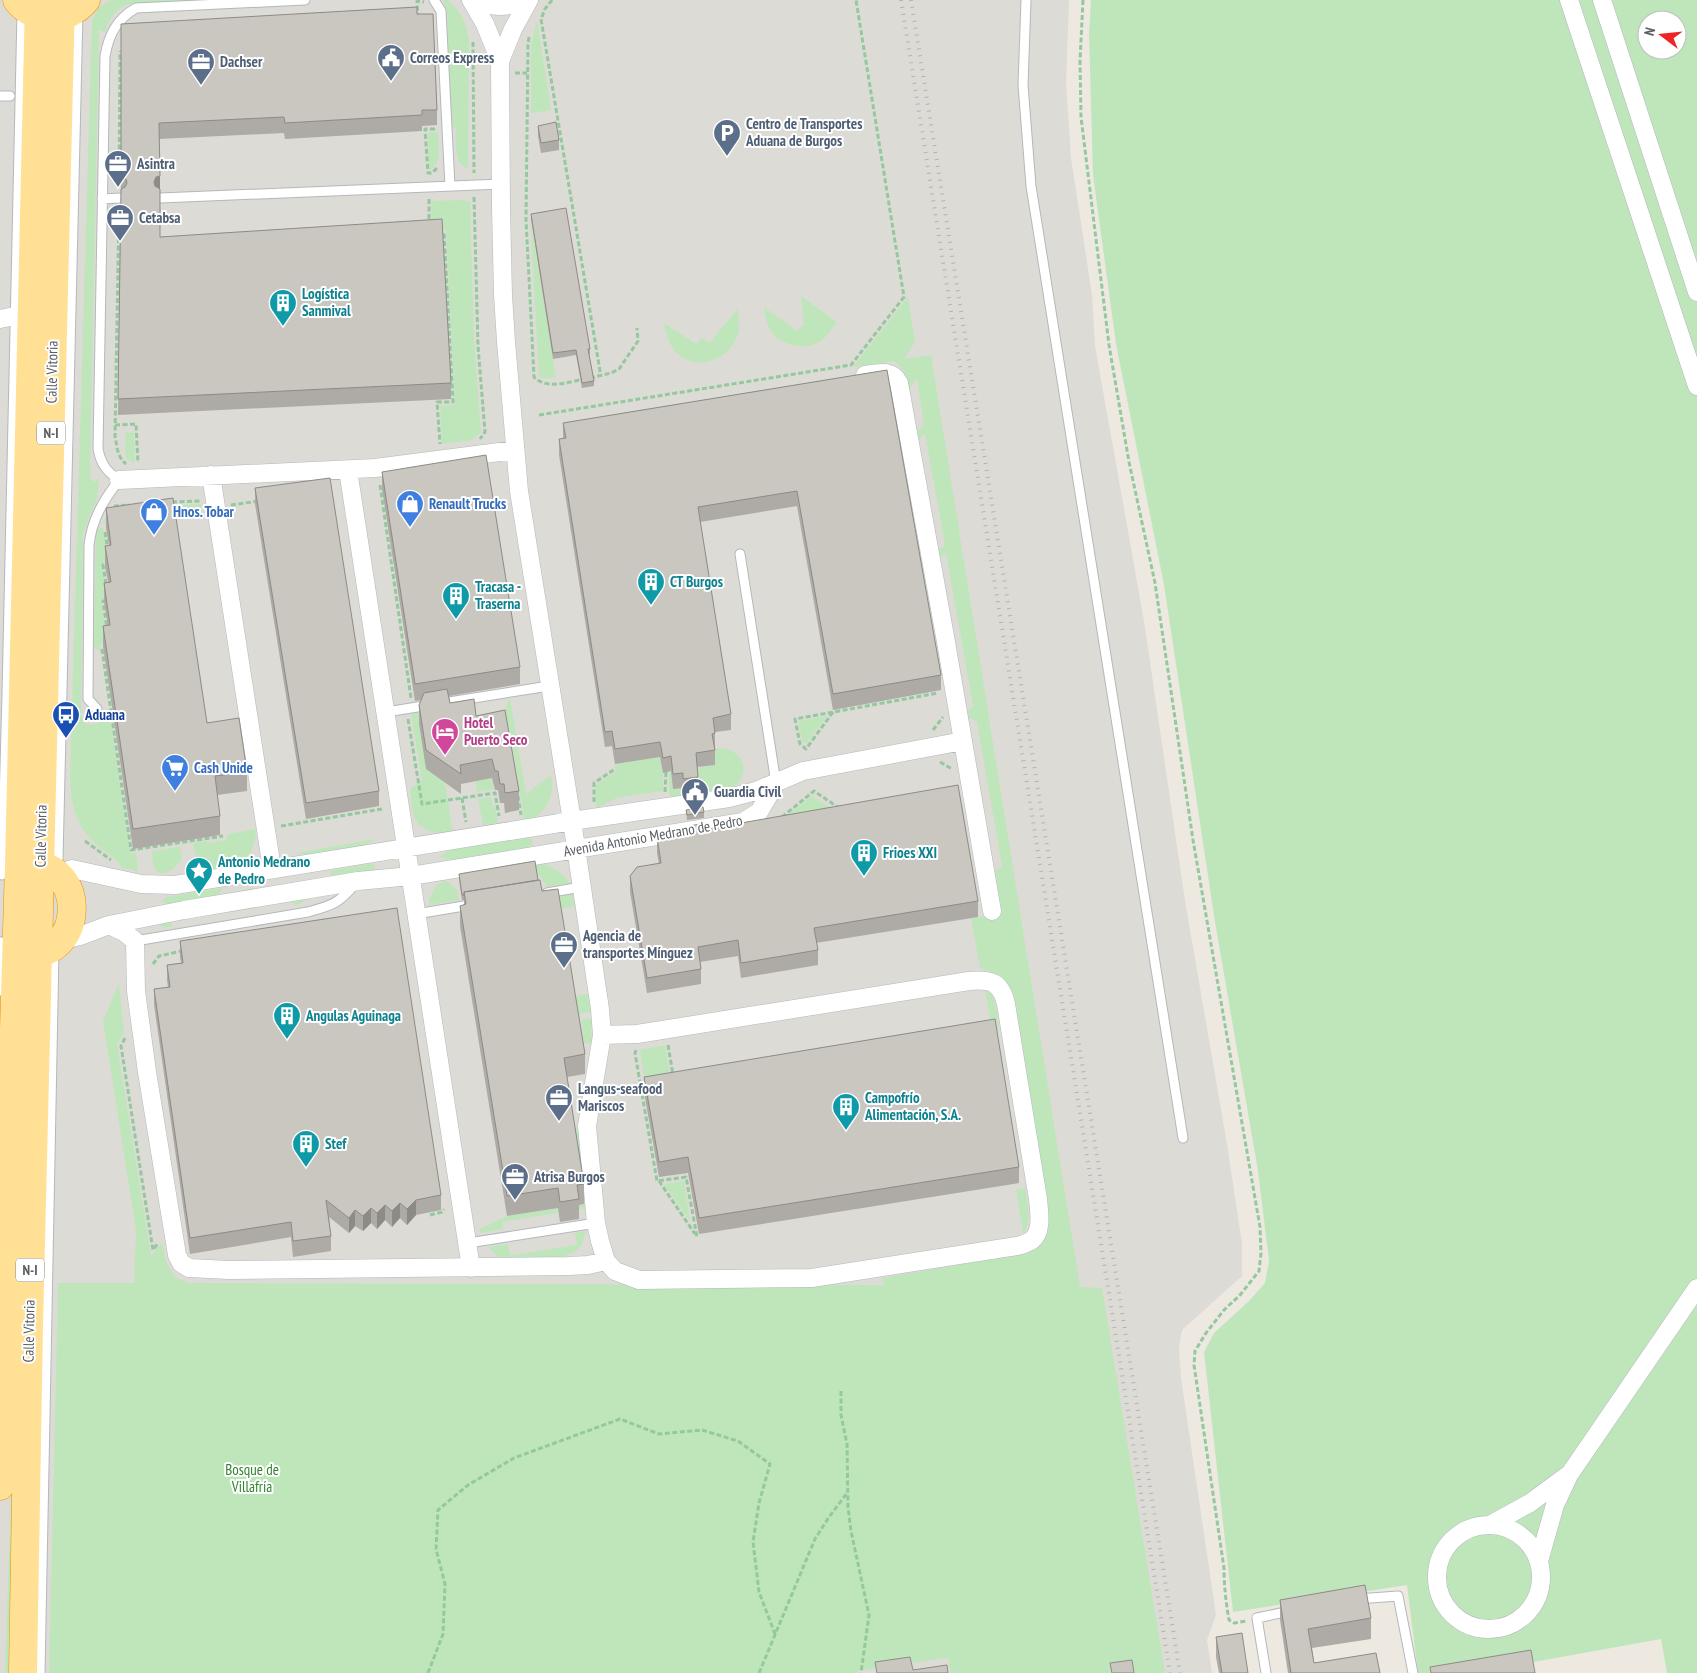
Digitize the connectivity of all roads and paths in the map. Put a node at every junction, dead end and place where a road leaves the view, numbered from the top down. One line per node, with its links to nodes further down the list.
1 (305, 0): 26 (lane)
2 (434, 0): 21 (lane)
3 (473, 0): 4 (street); 16 (street)
4 (525, 0)
5 (529, 0): 16 (street)
6 (552, 0): 33 (path)
7 (856, 0): 36 (path)
8 (1026, 0): 104 (lane)
9 (1083, 0): 122 (path)
10 (1568, 0): 35 (street)
11 (1602, 0): 30 (street)
12 (50, 6): 31 (lane); 83 (highway, Calle Vitoria / N-I); 83 (lane)
13 (530, 34): 33 (path)
14 (473, 36): 20 (path)
15 (120, 46): 22 (path)
16 (500, 60): 19 (street)
17 (0, 96): 18 (lane)
18 (10, 96)
19 (501, 184): 20 (lane); 40 (street)
20 (474, 185): 21 (lane); 27 (path)
21 (450, 186): 23 (lane)
22 (120, 198): 26 (lane); 37 (path)
23 (160, 198)
24 (438, 198): 28 (path)
25 (469, 198): 27 (path)
26 (102, 199): 43 (lane)
27 (474, 201): 38 (path)
28 (429, 224)
29 (437, 232): 39 (path)
30 (1697, 292)
31 (8, 318): 83 (lane)
32 (637, 328): 33 (path)
33 (601, 376)
34 (844, 378): 65 (street)
35 (1697, 386)
36 (539, 415)
37 (115, 425): 37 (path)
38 (485, 432)
39 (440, 448)
40 (515, 450): 41 (street); 59 (street)
41 (348, 470): 42 (street); 63 (street)
42 (211, 475): 43 (street); 76 (street)
43 (119, 480): 62 (lane)
44 (380, 485): 61 (path)
45 (228, 500): 46 (path)
46 (266, 500)
47 (204, 502): 48 (path)
48 (164, 503)
49 (135, 504): 50 (path)
50 (111, 507)
51 (104, 526): 52 (path)
52 (109, 554)
53 (740, 554): 67 (lane)
54 (110, 564): 55 (path)
55 (108, 591)
56 (109, 600): 57 (path)
57 (108, 635)
58 (102, 645): 77 (path)
59 (550, 686): 61 (lane); 75 (street)
60 (944, 692): 64 (path)
61 (409, 706): 63 (lane); 72 (path)
62 (97, 709)
63 (386, 712): 79 (street)
64 (833, 712): 64 (path)
65 (963, 741): 67 (street); 89 (street)
66 (615, 769): 69 (path)
67 (776, 783): 75 (street, Avenida Antonio Medrano de Pedro); 80 (street, Avenida Antonio Medrano de Pedro)
68 (518, 793): 74 (path)
69 (594, 807)
70 (382, 809): 76 (path)
71 (842, 811): 73 (path)
72 (499, 817)
73 (779, 819)
74 (522, 821)
75 (572, 821): 79 (street, Avenida Antonio Medrano de Pedro); 80 (street)
76 (266, 828): 82 (street)
77 (224, 836)
78 (85, 841): 81 (path)
79 (407, 848): 82 (street, Avenida Antonio Medrano de Pedro); 84 (street)
80 (576, 850): 84 (street, Avenida Antonio Medrano de Pedro); 86 (street)
81 (117, 863)
82 (272, 869): 83 (street, Avenida Antonio Medrano de Pedro)
83 (23, 872): 93 (highway, N-I); 93 (highway)
84 (411, 876): 85 (street, Avenida Antonio Medrano de Pedro); 90 (street)
85 (358, 881): 91 (street, Avenida Antonio Medrano de Pedro); 92 (lane)
86 (581, 887): 87 (lane); 98 (street)
87 (542, 894)
88 (484, 903): 90 (lane)
89 (992, 911)
90 (416, 914): 110 (street)
91 (109, 925): 92 (street); 93 (street, Avenida Antonio Medrano de Pedro)
92 (135, 941): 112 (street)
93 (28, 945): 96 (lane); 116 (highway, Calle Vitoria / N-I); 124 (highway, Calle Vitoria / N-I); 125 (lane)
94 (185, 951): 95 (path)
95 (150, 970)
96 (0, 991)
97 (127, 1034): 109 (path)
98 (602, 1035): 108 (street); 111 (street)
99 (664, 1043): 101 (path)
100 (639, 1047): 103 (path)
101 (673, 1077)
102 (650, 1089): 103 (path)
103 (642, 1090): 105 (path)
104 (1183, 1138)
105 (659, 1181): 105 (path)
106 (442, 1201): 107 (path)
107 (430, 1215)
108 (596, 1223): 110 (lane); 111 (street)
109 (162, 1239)
110 (468, 1243): 112 (street)
111 (606, 1261): 112 (street)
112 (471, 1268)
113 (1697, 1288): 115 (street)
114 (841, 1391): 117 (path)
115 (1568, 1475): 118 (street); 119 (street)
116 (0, 1486)
117 (848, 1492): 123 (path); 128 (path)
118 (1490, 1525): 119 (street); 119 (street)
119 (1539, 1561)
120 (1347, 1601): 130 (lane)
121 (1302, 1609): 122 (lane)
122 (1257, 1618): 129 (lane)
123 (775, 1634): 126 (path); 127 (path)
124 (22, 1673)
125 (40, 1673)
126 (428, 1673)
127 (759, 1673)
128 (861, 1673)
129 (1266, 1673)
130 (1413, 1673)

